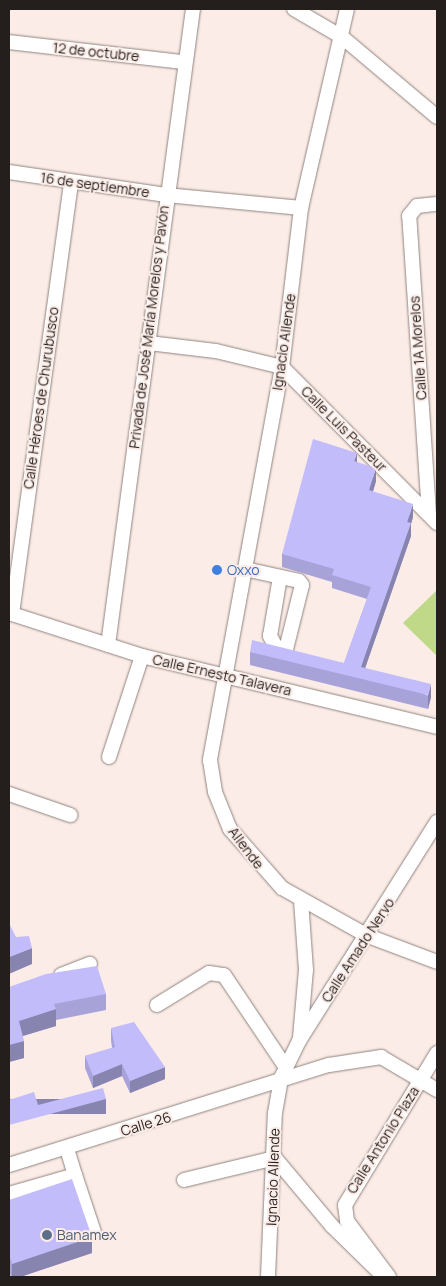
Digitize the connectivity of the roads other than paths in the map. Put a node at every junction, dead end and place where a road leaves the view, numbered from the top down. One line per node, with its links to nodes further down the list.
1 (193, 9): 6 (street, Privada de José María Morelos y Pavón)
2 (294, 9): 4 (street)
3 (347, 9): 4 (street, Ignacio Allende)
4 (342, 37): 7 (street); 12 (street, Ignacio Allende)
5 (9, 42): 6 (street, 12 de octubre)
6 (183, 62): 10 (street, Privada de José María Morelos y Pavón)
7 (437, 117)
8 (9, 172): 9 (street, 16 de septiembre)
9 (71, 182): 10 (street, 16 de septiembre); 18 (street, Calle Héroes de Churubusco)
10 (166, 195): 12 (street, 16 de septiembre); 13 (street, Privada de José María Morelos y Pavón)
11 (437, 204): 15 (street, Calle 1A Morelos)
12 (301, 208): 14 (street, Ignacio Allende)
13 (149, 342): 14 (street); 19 (street, Privada de José María Morelos y Pavón)
14 (282, 367): 15 (street, Calle Luis Pasteur); 16 (street, Ignacio Allende)
15 (433, 518)
16 (246, 569): 17 (street); 21 (street, Ignacio Allende)
17 (280, 577): 17 (street)
18 (10, 613): 19 (street, Calle Ernesto Talavera)
19 (108, 645): 20 (street, Calle Ernesto Talavera)
20 (142, 656): 21 (street, Calle Ernesto Talavera); 23 (street)
21 (224, 676): 22 (street, Calle Ernesto Talavera); 27 (street, Allende)
22 (437, 727)
23 (110, 757)
24 (9, 794): 25 (street)
25 (70, 815)
26 (437, 822): 28 (street, Calle Amado Nervo)
27 (301, 901): 28 (street, Allende); 33 (street)
28 (368, 936): 29 (street, Allende); 33 (street, Calle Amado Nervo)
29 (437, 962)
30 (90, 964): 31 (street)
31 (45, 981)
32 (158, 1005): 35 (street)
33 (299, 1041): 35 (street, Calle Amado Nervo)
34 (437, 1053): 36 (street, Calle Antonio Plaza)
35 (283, 1072): 36 (street, Calle 26); 38 (street, Calle 26); 39 (street, Ignacio Allende)
36 (421, 1078): 37 (street, Calle 26); 47 (street, Calle Antonio Plaza)
37 (437, 1090)
38 (67, 1148): 40 (street, Calle 26); 41 (street)
39 (275, 1158): 42 (street); 45 (street, Ignacio Allende); 46 (street)
40 (9, 1165)
41 (75, 1175): 43 (street); 44 (street)
42 (184, 1180)
43 (9, 1194)
44 (94, 1232)
45 (270, 1274)
46 (384, 1277)
47 (389, 1277)

